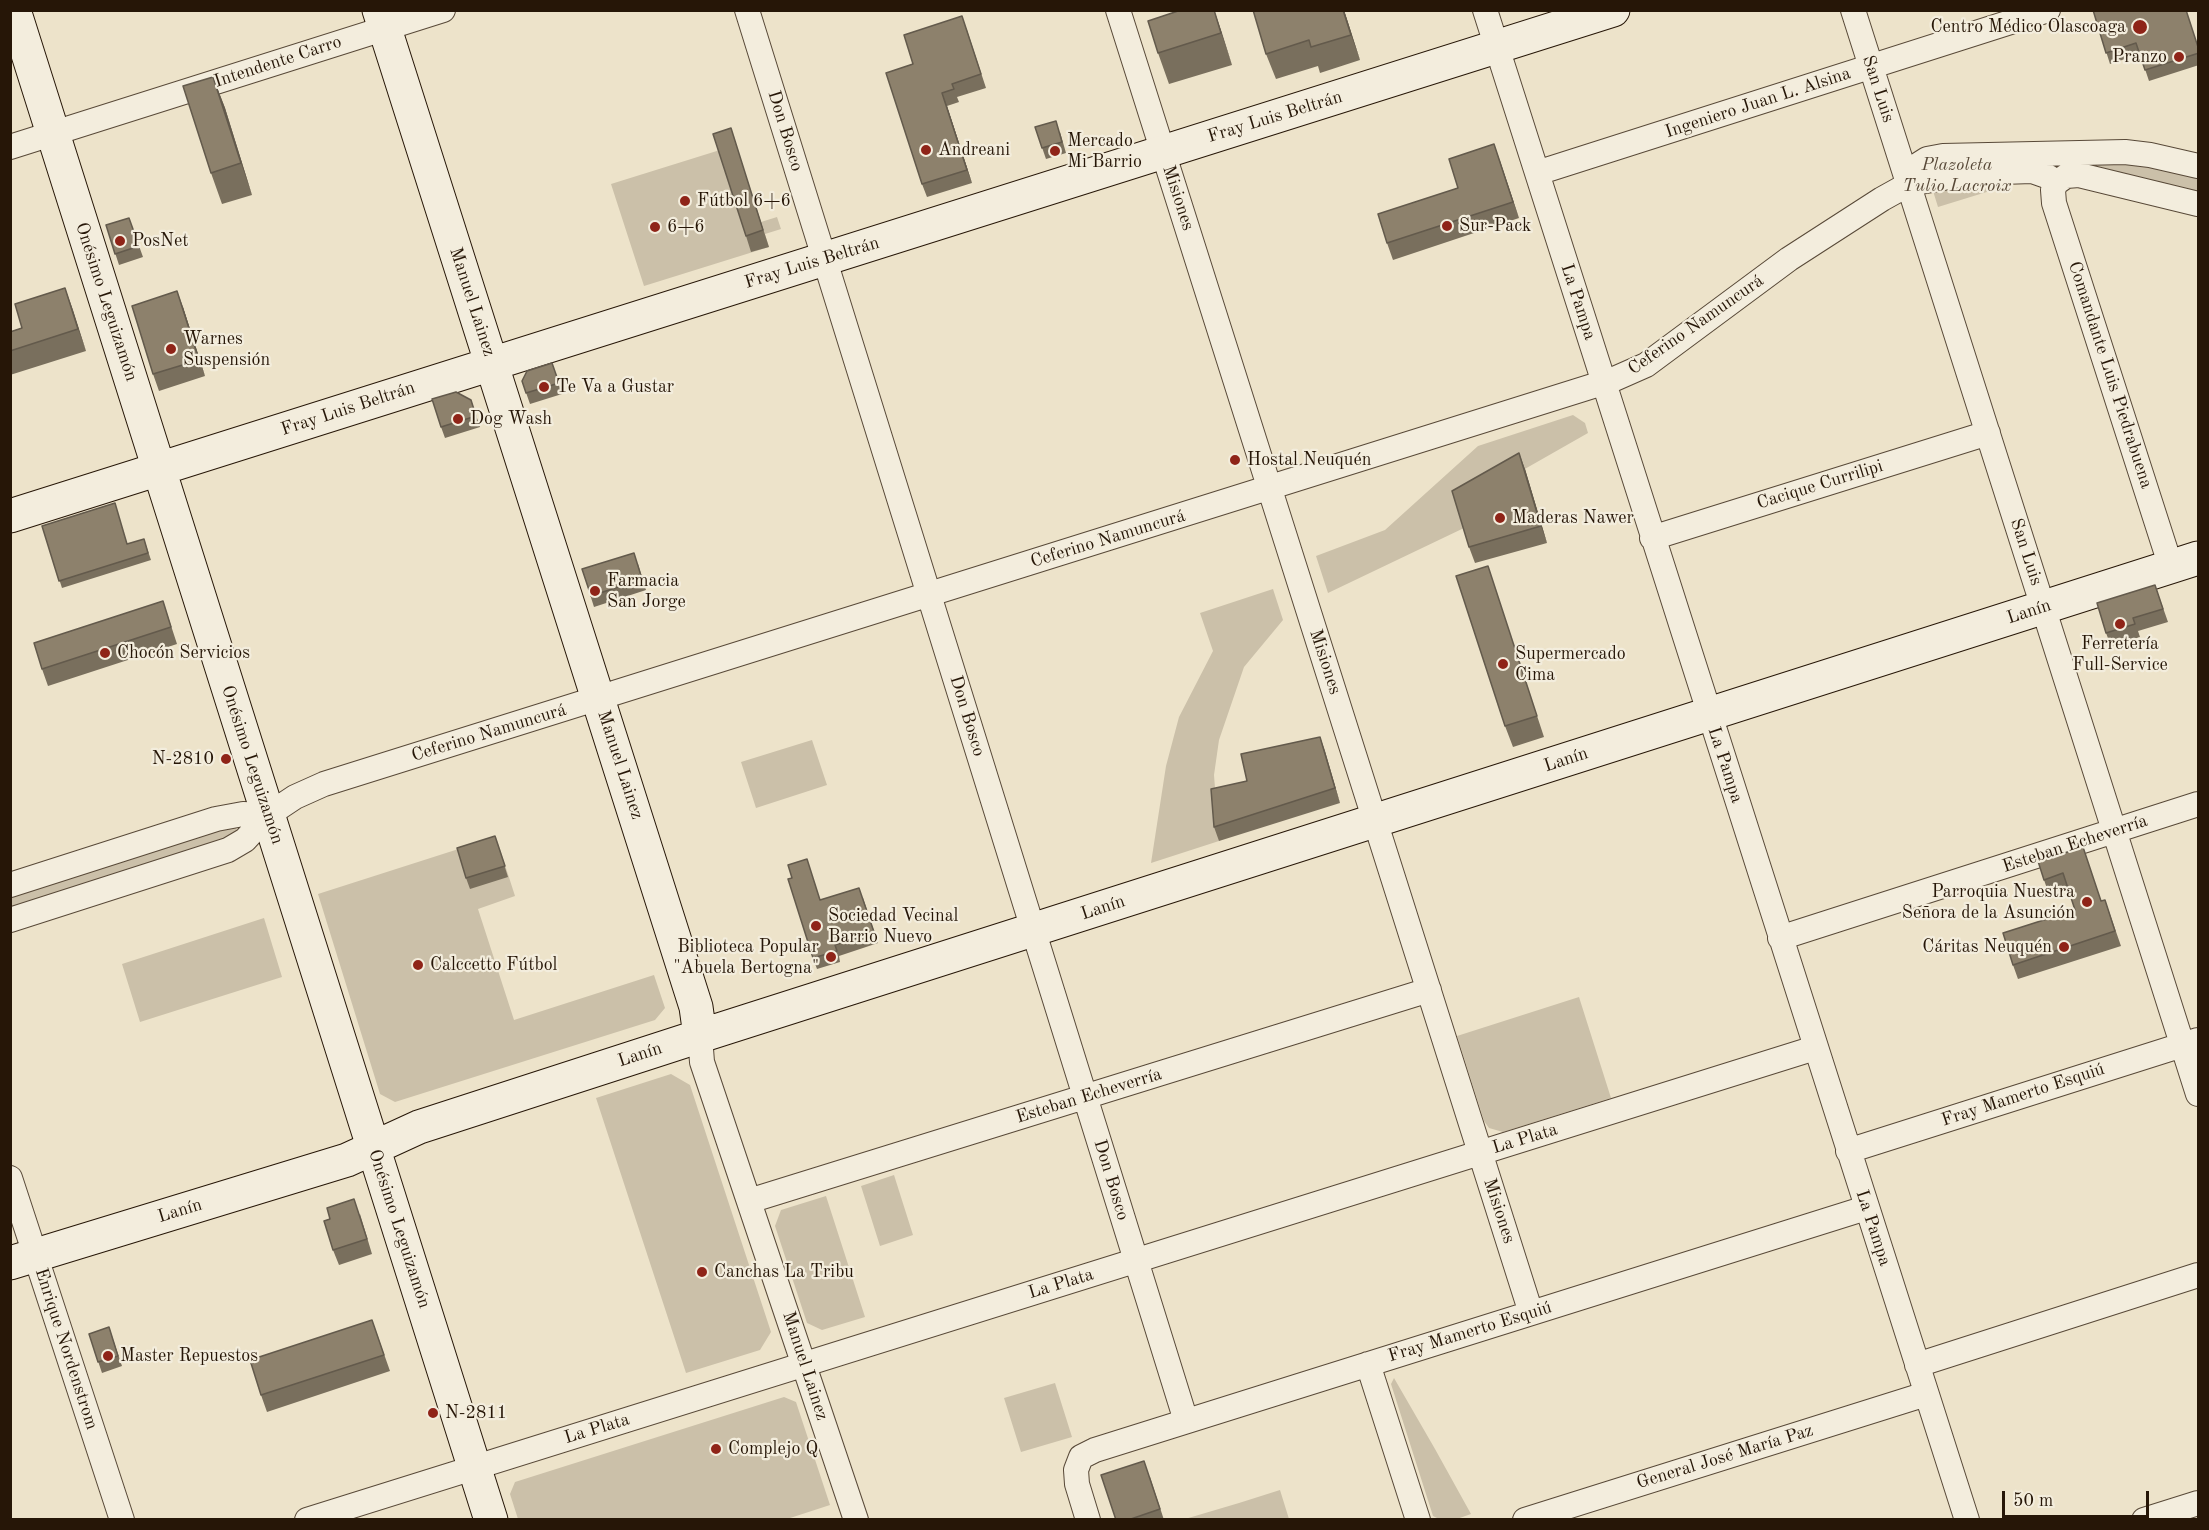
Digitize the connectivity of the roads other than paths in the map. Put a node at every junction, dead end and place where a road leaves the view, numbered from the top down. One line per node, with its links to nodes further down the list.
1 (14, 10): 12 (street, Onésimo Leguizamón)
2 (443, 10): 9 (street, Intendente Carro)
3 (747, 10): 20 (street, Don Bosco)
4 (1119, 10): 14 (street, Misiones)
5 (1485, 10): 10 (street, La Pampa)
6 (1613, 10): 10 (street, Fray Luis Beltrán)
7 (1853, 10): 11 (street, San Luis)
8 (2048, 10): 11 (street, Ingeniero Juan L. Alsina)
9 (382, 20): 12 (street, Intendente Carro); 21 (street, Manuel Lainez)
10 (1497, 47): 14 (street, Fray Luis Beltrán); 16 (street, La Pampa)
11 (1871, 67): 16 (street, Ingeniero Juan L. Alsina); 17 (street, San Luis)
12 (53, 134): 13 (street, Intendente Carro); 24 (street, Onésimo Leguizamón)
13 (10, 147)
14 (1163, 152): 20 (street, Fray Luis Beltrán); 25 (street, Misiones)
15 (2199, 166): 17 (street, Ceferino Namuncurá)
16 (1537, 173): 22 (street, La Pampa)
17 (1907, 179): 18 (street); 22 (street, Ceferino Namuncurá); 23 (street, San Luis)
18 (2056, 183): 19 (street); 28 (street, Comandante Luis Piedrabuena)
19 (2199, 204)
20 (824, 259): 21 (street, Fray Luis Beltrán); 29 (street, Don Bosco)
21 (492, 364): 24 (street, Fray Luis Beltrán); 31 (street, Manuel Lainez)
22 (1603, 383): 25 (street, Ceferino Namuncurá); 27 (street, La Pampa)
23 (1988, 433): 27 (street, Cacique Currilipi); 30 (street, San Luis)
24 (159, 469): 26 (street, Fray Luis Beltrán); 34 (street, Onésimo Leguizamón)
25 (1270, 488): 29 (street, Ceferino Namuncurá); 35 (street, Misiones)
26 (10, 516)
27 (1652, 538): 32 (street, La Pampa)
28 (2185, 563): 30 (street, Lanín)
29 (929, 595): 31 (street, Ceferino Namuncurá); 39 (street, Don Bosco)
30 (2044, 608): 32 (street, Lanín); 36 (street, San Luis)
31 (598, 699): 34 (street, Ceferino Namuncurá); 42 (street, Manuel Lainez)
32 (1708, 715): 35 (street, Lanín); 40 (street, La Pampa)
33 (2199, 804): 36 (street, Esteban Echeverría)
34 (268, 815): 37 (street); 38 (street, Ceferino Namuncurá); 47 (street, Onésimo Leguizamón)
35 (1375, 821): 39 (street, Lanín); 41 (street, Misiones)
36 (2115, 831): 40 (street, Esteban Echeverría); 43 (street, San Luis)
37 (10, 885)
38 (10, 920)
39 (1033, 930): 42 (street, Lanín); 46 (street, Don Bosco)
40 (1780, 938): 44 (street, La Pampa)
41 (1429, 990): 46 (street, Esteban Echeverría); 49 (street, Misiones)
42 (700, 1036): 47 (street, Lanín); 51 (street, Manuel Lainez)
43 (2191, 1042): 45 (street, San Luis); 48 (street, Fray Mamerto Esquiú)
44 (1815, 1048): 48 (street, La Pampa); 49 (street, La Plata)
45 (2199, 1094)
46 (1085, 1097): 51 (street, Esteban Echeverría); 54 (street, Don Bosco)
47 (373, 1148): 53 (street, Lanín); 62 (street, Onésimo Leguizamón)
48 (1848, 1150): 52 (street, La Pampa)
49 (1481, 1153): 54 (street, La Plata); 56 (street, Misiones)
50 (10, 1178): 53 (street, Enrique Nordenstrom)
51 (750, 1201): 57 (street, Manuel Lainez)
52 (1866, 1208): 56 (street, Fray Mamerto Esquiú); 59 (street, La Pampa)
53 (23, 1259): 64 (street, Enrique Nordenstrom)
54 (1136, 1261): 57 (street, La Plata); 61 (street, Don Bosco)
55 (2199, 1275): 59 (street)
56 (1531, 1313): 58 (street, Fray Mamerto Esquiú)
57 (805, 1364): 62 (street, La Plata); 67 (street, Manuel Lainez)
58 (1368, 1364): 61 (street, Fray Mamerto Esquiú); 69 (street)
59 (1917, 1365): 60 (street, La Pampa)
60 (1926, 1394): 70 (street, General José María Paz); 71 (street, La Pampa)
61 (1186, 1421): 68 (street, Fray Mamerto Esquiú)
62 (474, 1466): 65 (street, La Plata); 66 (street, Onésimo Leguizamón)
63 (2199, 1503): 72 (street)
64 (122, 1520)
65 (307, 1520)
66 (491, 1520)
67 (856, 1520)
68 (1088, 1520)
69 (1418, 1520)
70 (1525, 1520)
71 (1967, 1520)
72 (2144, 1520)

